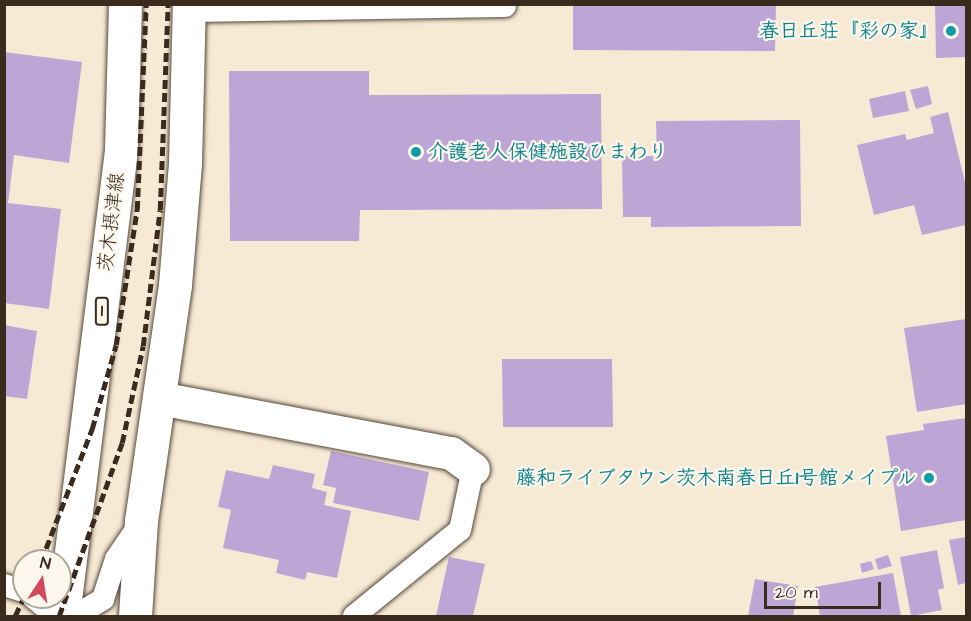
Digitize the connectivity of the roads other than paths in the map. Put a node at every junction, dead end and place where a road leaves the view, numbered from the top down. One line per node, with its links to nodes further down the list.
1 (124, 4): 7 (main road, 茨木摂津線 / 1)
2 (505, 6): 3 (lane)
3 (189, 8): 4 (main road)
4 (159, 398): 5 (main road); 6 (main road)
5 (473, 469): 10 (lane)
6 (141, 521): 8 (lane); 9 (main road)
7 (71, 549)
8 (72, 607)
9 (135, 616)
10 (354, 616)

